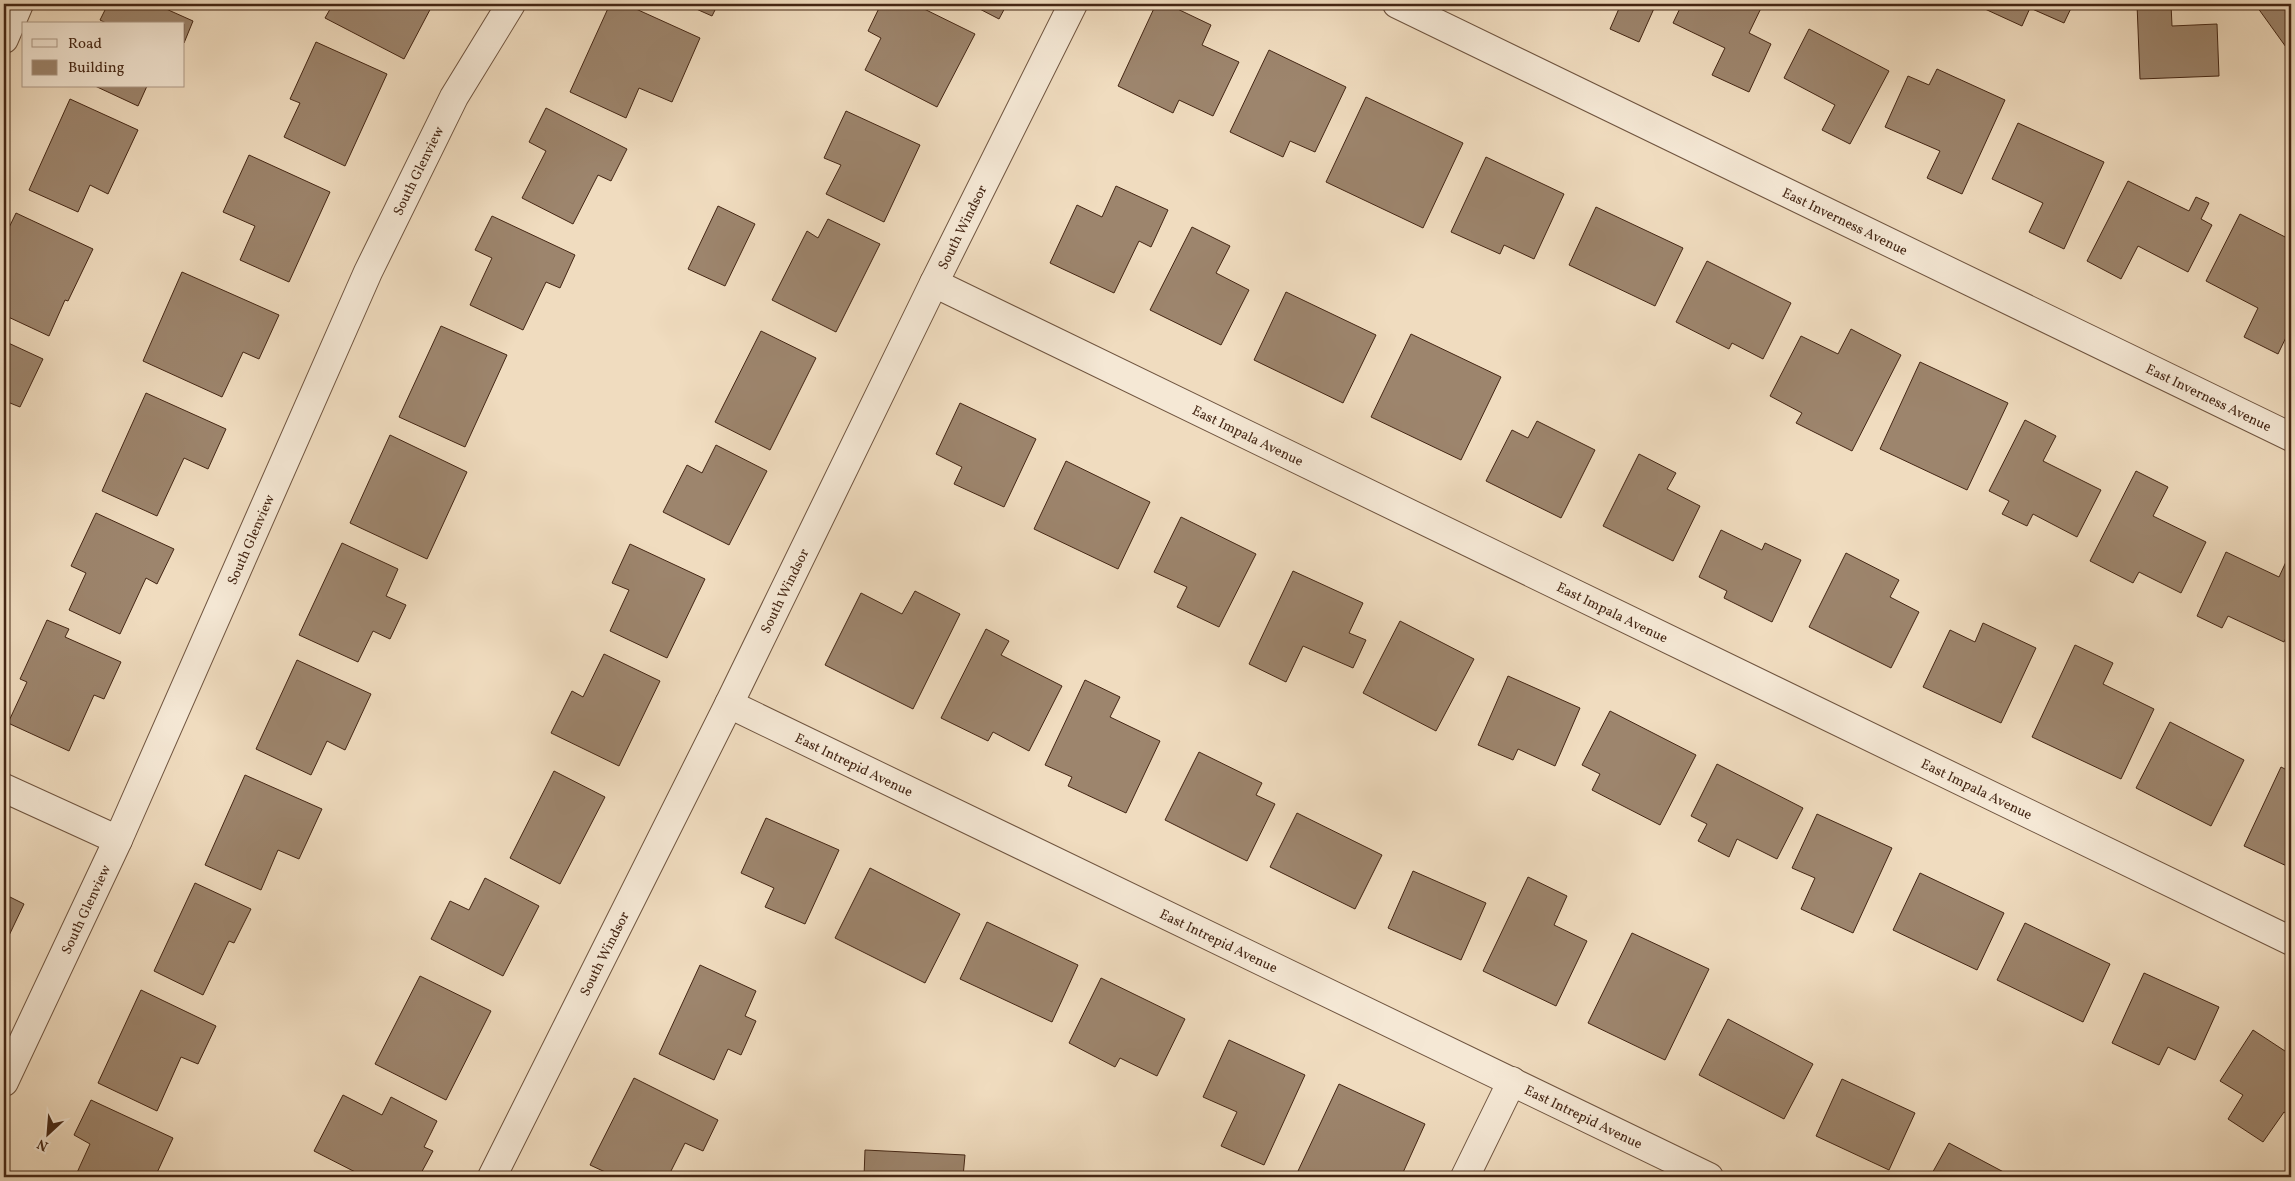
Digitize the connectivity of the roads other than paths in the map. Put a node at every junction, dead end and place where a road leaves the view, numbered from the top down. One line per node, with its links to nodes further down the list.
1 (19, 4): 5 (street)
2 (511, 4): 10 (street, South Glenview)
3 (1073, 4): 6 (street, South Windsor)
4 (1397, 4): 7 (street, East Inverness Avenue)
5 (4, 39)
6 (934, 283): 8 (street, South Windsor); 11 (street, East Impala Avenue)
7 (2291, 437)
8 (729, 704): 12 (street, East Intrepid Avenue); 14 (street, South Windsor)
9 (4, 788): 10 (street)
10 (118, 840): 13 (street, South Glenview)
11 (2291, 941)
12 (1512, 1081): 15 (street); 16 (street, East Intrepid Avenue)
13 (4, 1082)
14 (492, 1177)
15 (1465, 1177)
16 (1709, 1177)

